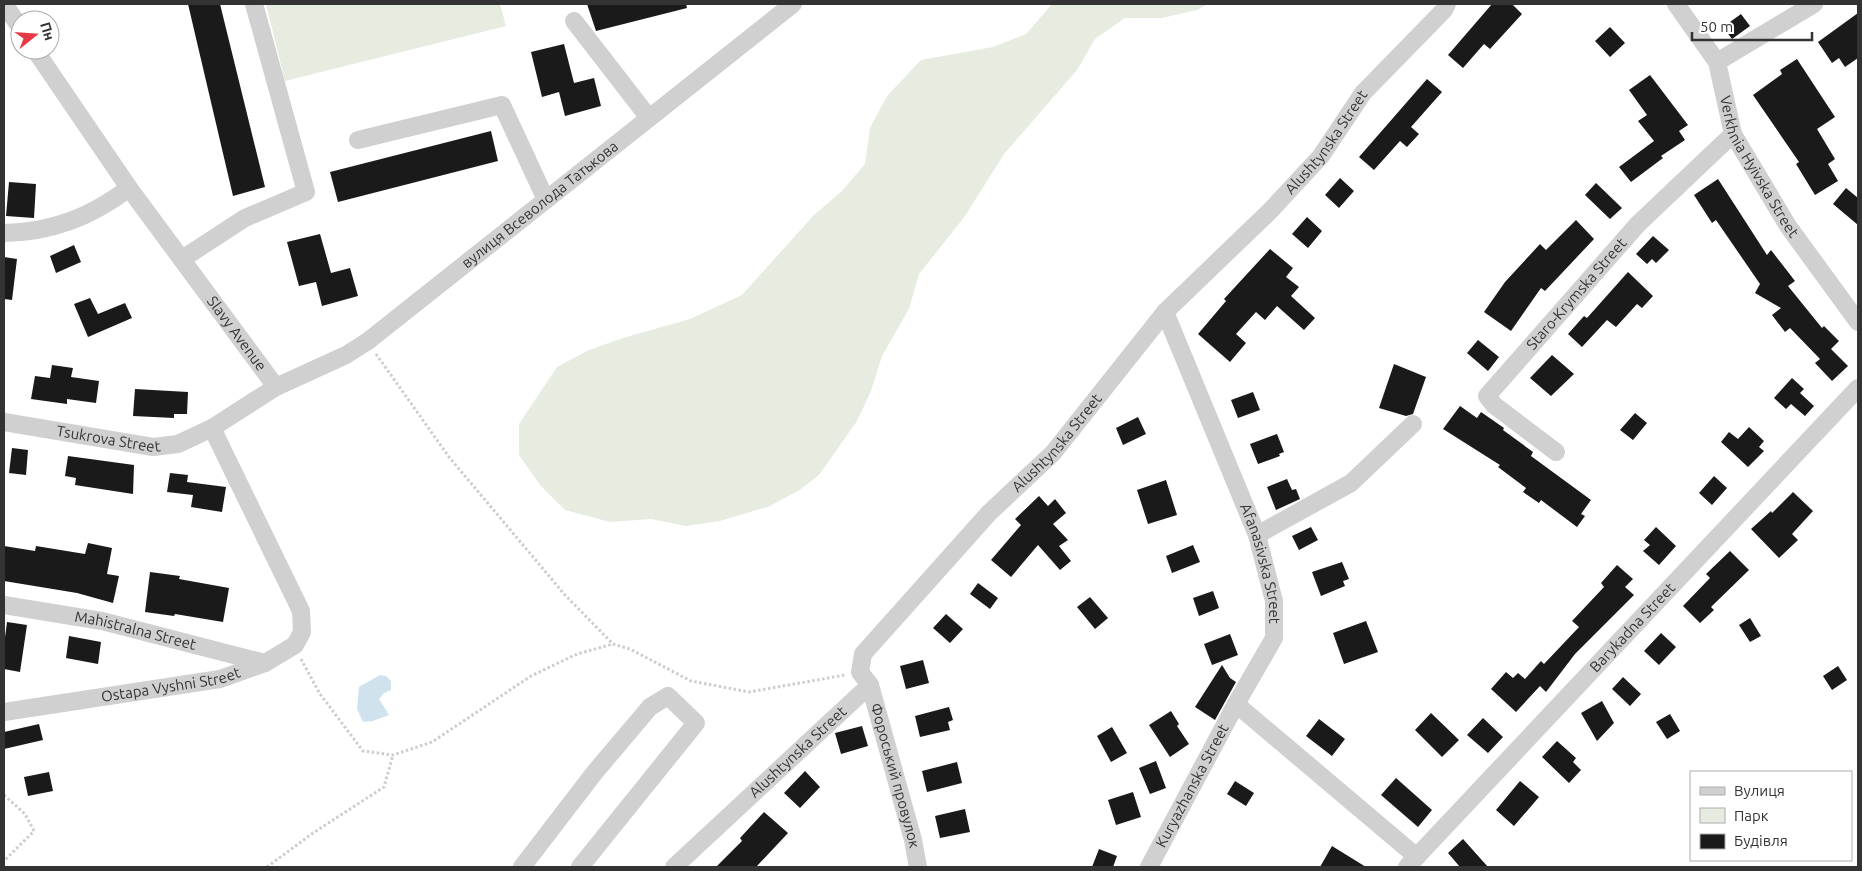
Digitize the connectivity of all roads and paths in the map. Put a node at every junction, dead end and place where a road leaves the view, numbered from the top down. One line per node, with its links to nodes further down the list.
1 (254, 4): 15 (street)
2 (793, 4): 9 (street, вулиця Всеволода Татькова)
3 (1447, 4): 16 (street, Alushtynska Street)
4 (1676, 4): 8 (street, Verkhnia Hyivska Street)
5 (1814, 4): 8 (street)
6 (574, 21): 9 (street)
7 (42, 60): 12 (street, Slavy Avenue)
8 (1717, 62): 10 (street, Verkhnia Hyivska Street)
9 (649, 118): 13 (street, вулиця Всеволода Татькова)
10 (1733, 134): 17 (street, Verkhnia Hyivska Street); 24 (street, Staro-Krymska Street)
11 (358, 140): 13 (street)
12 (128, 188): 14 (street); 15 (street, Slavy Avenue)
13 (546, 200): 18 (street, вулиця Всеволода Татькова)
14 (4, 233)
15 (182, 259): 19 (street, Slavy Avenue)
16 (1165, 312): 25 (street, Afanasivska Street); 30 (street, Alushtynska Street)
17 (1858, 322)
18 (368, 341): 19 (street, вулиця Всеволода Татькова); 27 (path)
19 (276, 387): 23 (street)
20 (1858, 388): 36 (street, Barykadna Street)
21 (4, 422): 23 (street, Tsukrova Street)
22 (1413, 424): 25 (street)
23 (212, 428): 28 (street)
24 (1556, 452)
25 (1258, 535): 31 (street, Afanasivska Street)
26 (4, 605): 29 (street, Mahistralna Street)
27 (612, 644): 30 (path); 33 (path)
28 (295, 645): 29 (street, Ostapa Vyshni Street); 33 (path)
29 (265, 663): 32 (street, Ostapa Vyshni Street)
30 (865, 679): 40 (street, Alushtynska Street); 41 (street, Фороський провулок)
31 (1236, 704): 36 (street); 42 (street, Kuryazhanska Street)
32 (4, 712)
33 (393, 755): 37 (path)
34 (4, 795): 35 (path)
35 (4, 861)
36 (1412, 862)
37 (267, 867)
38 (522, 867): 39 (street)
39 (580, 867)
40 (674, 867)
41 (918, 867)
42 (1149, 867)

